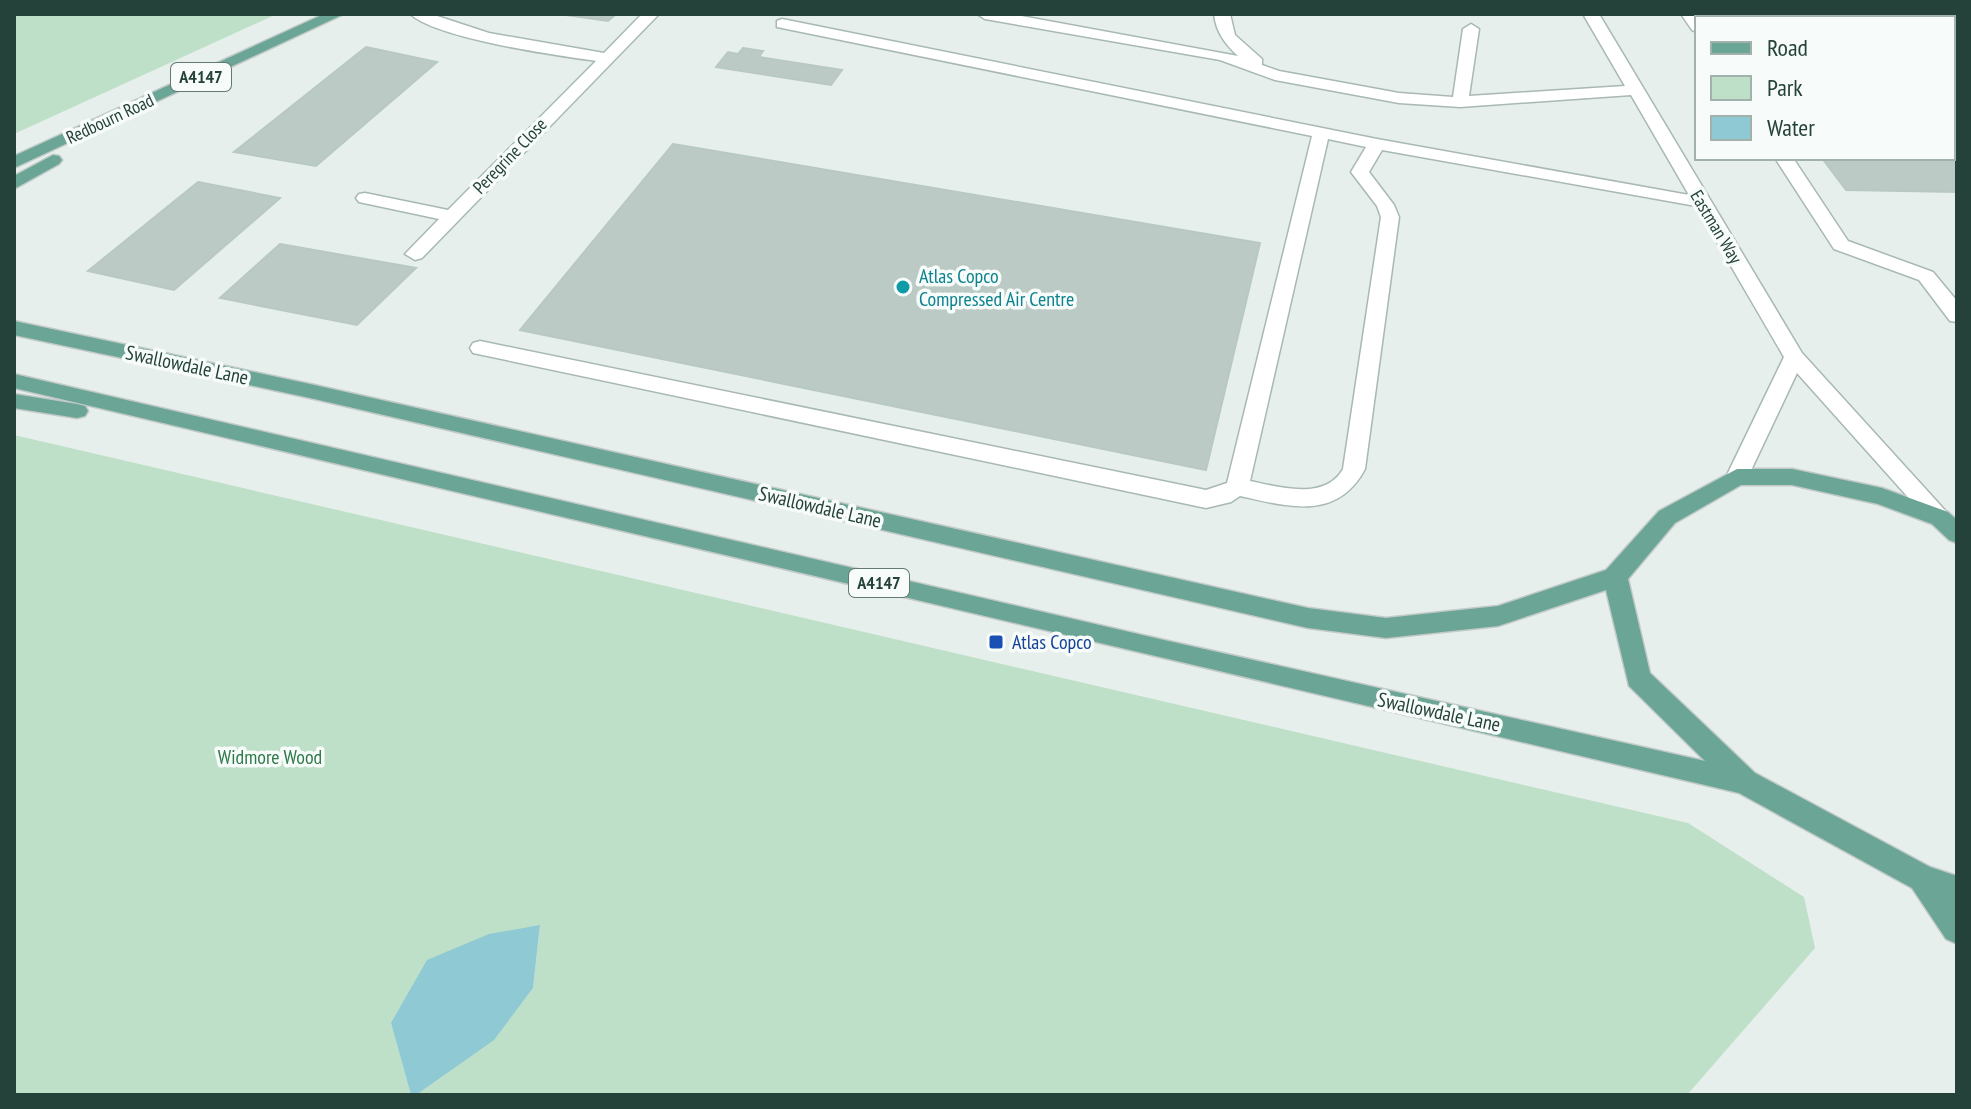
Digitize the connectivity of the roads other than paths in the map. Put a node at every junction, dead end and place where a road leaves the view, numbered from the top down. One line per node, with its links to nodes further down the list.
1 (336, 14): 10 (main road, Redbourn Road / A4147)
2 (418, 14): 9 (street)
3 (651, 14): 9 (street, Peregrine Close)
4 (985, 14): 11 (street)
5 (1222, 14): 11 (street)
6 (1591, 14): 12 (street, Eastman Way)
7 (782, 24): 14 (street)
8 (1471, 29): 13 (street)
9 (605, 58): 21 (street, Peregrine Close)
10 (227, 65): 17 (main road, Redbourn Road / A4147); 18 (main road, A4147)
11 (1275, 75): 13 (street)
12 (1636, 90): 13 (street); 20 (street, Eastman Way)
13 (1460, 102)
14 (1321, 133): 15 (street); 31 (street)
15 (1377, 144): 20 (street); 31 (street)
16 (1785, 160): 23 (street)
17 (14, 163)
18 (14, 184)
19 (365, 198): 21 (street)
20 (1700, 201): 26 (street, Eastman Way)
21 (451, 216): 22 (street, Peregrine Close)
22 (415, 254)
23 (1957, 316)
24 (17, 329): 33 (main road, Swallowdale Lane)
25 (480, 348): 31 (street)
26 (1794, 357): 30 (street); 32 (street, Eastman Way)
27 (14, 381): 29 (main road, Swallowdale Lane / A4147)
28 (14, 401): 29 (main road, Swallowdale Lane)
29 (245, 436): 34 (main road, Swallowdale Lane / A4147)
30 (1737, 477): 32 (main road); 33 (main road)
31 (1237, 487)
32 (1948, 526)
33 (1615, 577): 34 (main road)
34 (1745, 782): 35 (main road)
35 (1922, 878): 36 (main road); 37 (main road)
36 (1957, 890)
37 (1957, 929)

